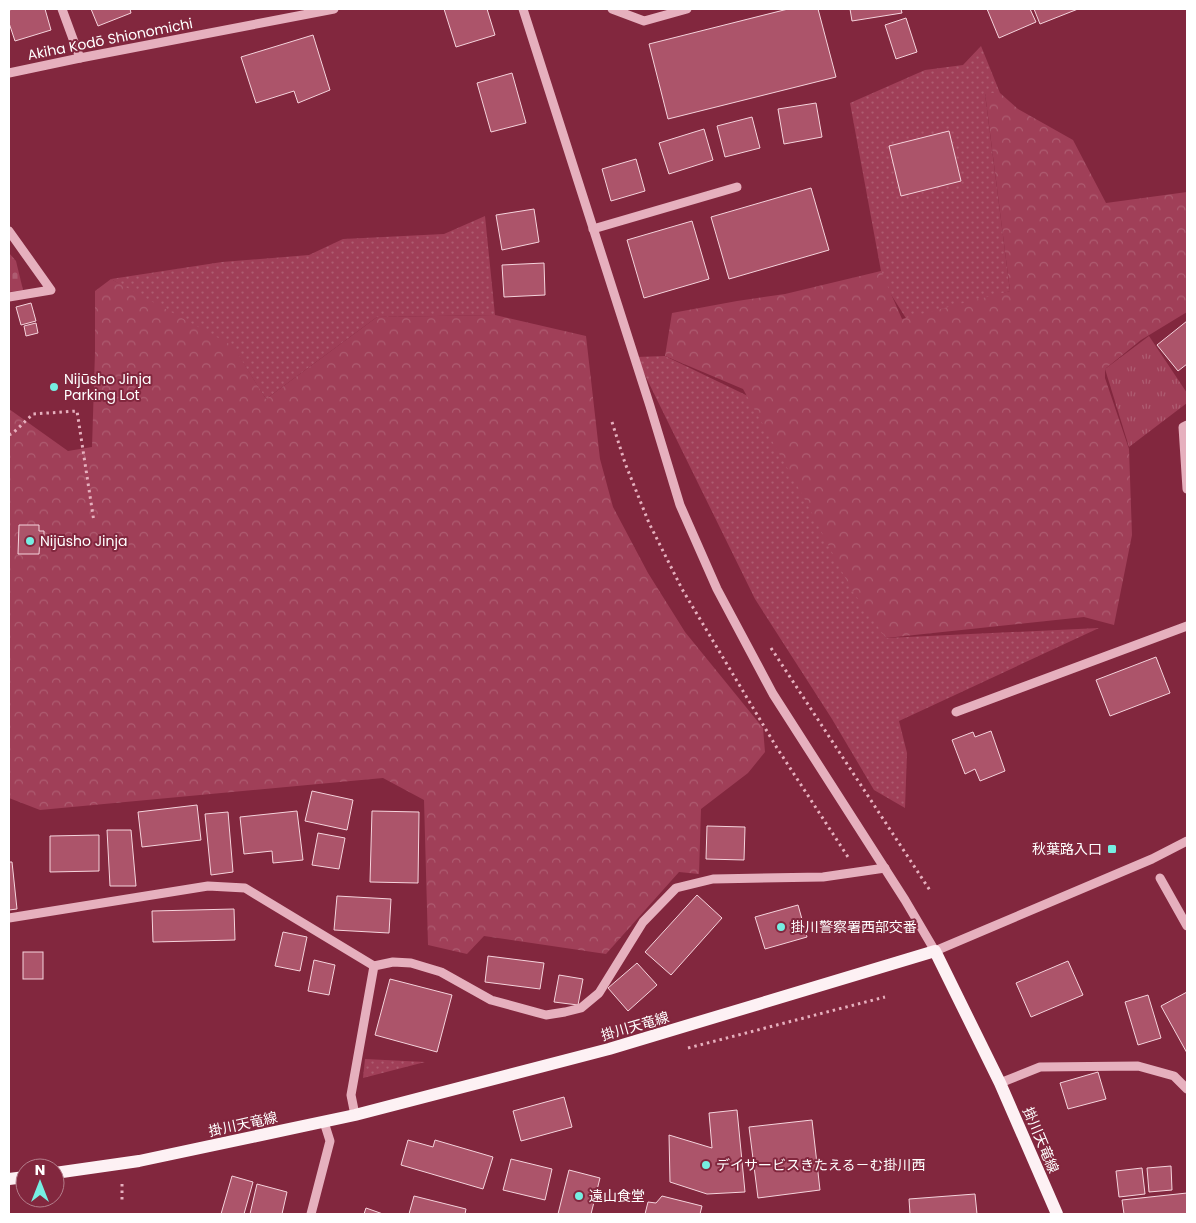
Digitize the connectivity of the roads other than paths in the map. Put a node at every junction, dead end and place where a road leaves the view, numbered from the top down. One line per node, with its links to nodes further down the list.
1 (62, 9): 6 (street)
2 (334, 9): 6 (street, Akiha Kodō Shionomichi)
3 (523, 9): 9 (street)
4 (612, 9): 5 (street)
5 (687, 9)
6 (80, 58): 7 (street, Akiha Kodō Shionomichi)
7 (9, 74)
8 (737, 188): 9 (street)
9 (593, 229): 17 (street)
10 (9, 232): 11 (street)
11 (9, 297)
12 (1187, 424): 13 (street)
13 (1187, 489)
14 (1187, 626): 15 (street)
15 (956, 712)
16 (1187, 841): 21 (street)
17 (885, 868): 21 (street); 22 (street)
18 (1160, 878): 20 (street)
19 (9, 918): 22 (street)
20 (1187, 926)
21 (935, 951): 23 (main road, 掛川天竜線); 25 (main road, 掛川天竜線)
22 (374, 966): 25 (street)
23 (1000, 1083): 24 (street); 29 (main road, 掛川天竜線)
24 (1187, 1090)
25 (355, 1115): 26 (main road, 掛川天竜線)
26 (324, 1122): 27 (main road, 掛川天竜線); 28 (street)
27 (65, 1172)
28 (311, 1214)
29 (1057, 1214)

